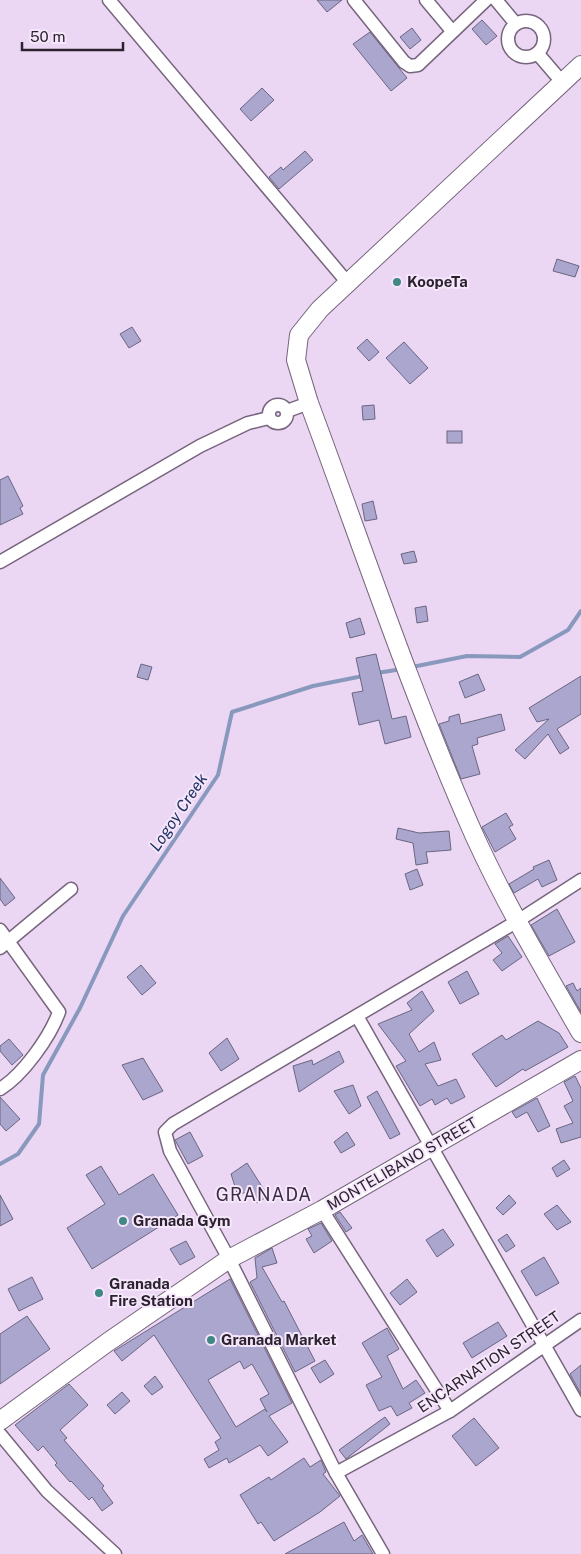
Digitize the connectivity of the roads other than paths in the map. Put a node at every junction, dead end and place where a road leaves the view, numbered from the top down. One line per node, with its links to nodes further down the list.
1 (109, 0): 11 (street)
2 (354, 0): 7 (street)
3 (426, 0): 7 (street)
4 (486, 0): 7 (street)
5 (496, 0): 6 (street)
6 (516, 24): 8 (street); 8 (street)
7 (452, 31)
8 (538, 54): 10 (street)
9 (581, 65): 10 (main road)
10 (562, 82): 11 (main road)
11 (347, 282): 12 (main road)
12 (309, 403): 13 (street); 16 (main road)
13 (1, 560)
14 (581, 880): 16 (street)
15 (71, 889): 18 (street)
16 (516, 922): 19 (street); 20 (main road)
17 (0, 930): 18 (street)
18 (4, 945): 22 (street)
19 (357, 1016): 23 (street); 25 (street)
20 (581, 1034)
21 (581, 1060): 23 (main road, MONTELIBANO STREET)
22 (0, 1089)
23 (430, 1148): 24 (main road, MONTELIBANO STREET); 27 (street)
24 (322, 1210): 25 (main road, MONTELIBANO STREET); 29 (street)
25 (229, 1259): 30 (main road, MONTELIBANO STREET); 32 (street)
26 (581, 1320): 27 (street, ENCARNATION STREET)
27 (544, 1345): 28 (street); 29 (street, ENCARNATION STREET)
28 (581, 1410)
29 (450, 1411): 32 (street, ENCARNATION STREET)
30 (0, 1420)
31 (0, 1434): 33 (street)
32 (336, 1473): 34 (street)
33 (115, 1554)
34 (383, 1554)

